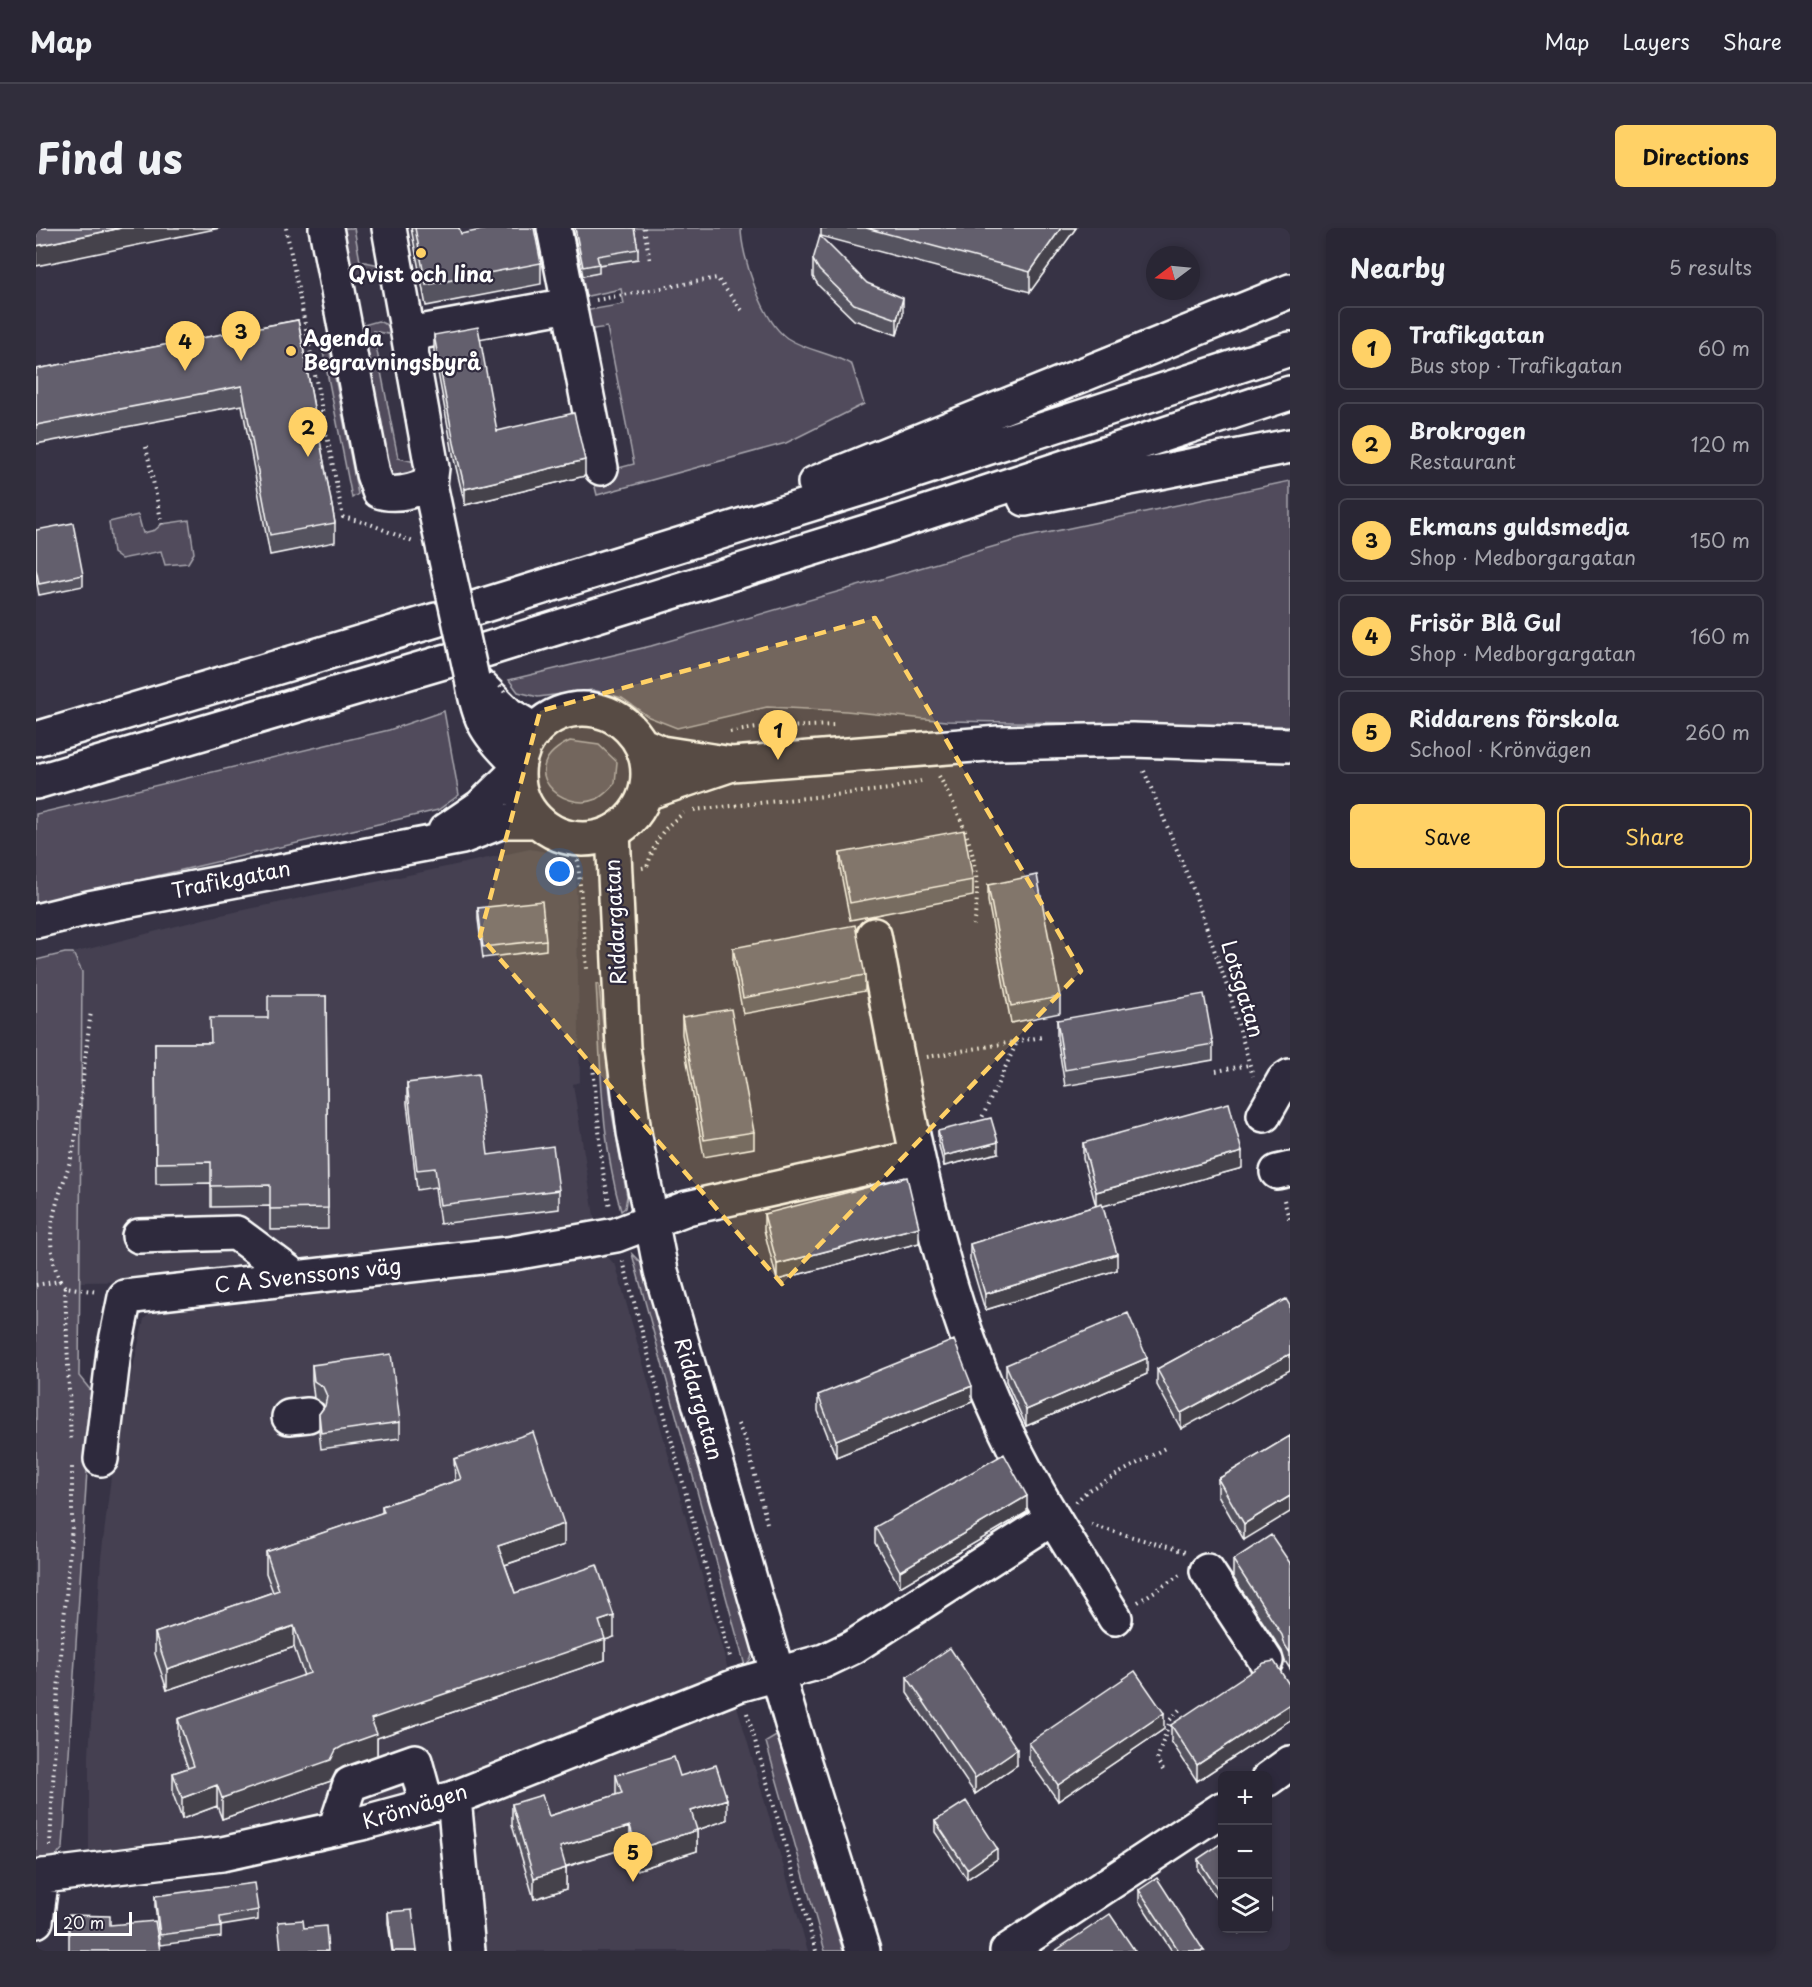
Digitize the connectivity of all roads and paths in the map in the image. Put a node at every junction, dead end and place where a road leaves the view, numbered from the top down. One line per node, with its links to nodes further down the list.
1 (286, 228): 19 (path)
2 (326, 228): 16 (main road)
3 (389, 228): 10 (main road)
4 (554, 228): 8 (main road)
5 (644, 228): 6 (path)
6 (650, 261)
7 (1290, 291): 20 (main road)
8 (569, 305): 9 (path); 10 (main road); 15 (main road)
9 (744, 313)
10 (409, 334): 16 (main road)
11 (1290, 349): 20 (main road)
12 (1290, 393): 18 (main road)
13 (1290, 446): 18 (main road)
14 (146, 447): 17 (path)
15 (601, 468)
16 (430, 484): 19 (main road)
17 (162, 524)
18 (885, 526): 23 (main road)
19 (431, 548): 23 (main road, bridge)
20 (614, 567): 21 (main road)
21 (475, 608)
22 (436, 620): 26 (main road)
23 (468, 663): 24 (main road); 35 (main road)
24 (514, 712): 25 (main road); 25 (path); 29 (main road)
25 (637, 732): 28 (main road); 36 (main road)
26 (36, 740)
27 (1290, 745): 28 (main road)
28 (732, 764): 36 (main road)
29 (518, 768): 37 (main road); 39 (main road, Trafikgatan)
30 (1132, 771): 31 (path)
31 (1144, 771): 32 (path); 50 (path, Lotsgatan)
32 (1154, 771)
33 (950, 775): 34 (path)
34 (939, 776): 40 (path); 44 (path)
35 (36, 782)
36 (646, 793): 38 (main road)
37 (538, 821): 38 (main road); 39 (main road, Trafikgatan)
38 (613, 832): 41 (main road, Riddargatan)
39 (427, 842): 43 (main road, Trafikgatan)
40 (647, 867): 41 (path); 42 (path)
41 (614, 871): 58 (main road, Riddargatan)
42 (646, 873)
43 (36, 921)
44 (973, 924)
45 (874, 935): 49 (main road)
46 (91, 1012): 61 (path)
47 (1042, 1037): 48 (path)
48 (1017, 1041): 49 (path); 54 (path)
49 (899, 1062): 55 (main road)
50 (1250, 1065): 51 (path); 53 (path, Lotsgatan)
51 (1216, 1071)
52 (1290, 1076): 53 (main road)
53 (1264, 1115)
54 (980, 1123)
55 (917, 1157): 58 (main road, C A Svenssons väg); 66 (main road)
56 (1284, 1171): 57 (path)
57 (1290, 1222)
58 (651, 1223): 60 (main road, C A Svenssons väg); 71 (main road, Riddargatan)
59 (139, 1236): 60 (main road)
60 (295, 1277): 65 (main road, C A Svenssons väg)
61 (60, 1281): 62 (path); 65 (path)
62 (36, 1286)
63 (734, 1416): 67 (path)
64 (1167, 1447): 66 (path)
65 (82, 1457): 79 (path)
66 (1057, 1525): 68 (path); 69 (main road); 71 (main road, Krönvägen)
67 (769, 1533)
68 (1196, 1565): 69 (path); 70 (main road)
69 (1114, 1618)
70 (1266, 1661)
71 (777, 1672): 76 (main road, Krönvägen); 82 (main road, Riddargatan)
72 (1180, 1709): 74 (path)
73 (1290, 1763): 75 (main road)
74 (1163, 1770)
75 (1272, 1776)
76 (441, 1801): 78 (main road, Krönvägen); 78 (main road); 81 (main road)
77 (1218, 1812): 83 (main road)
78 (335, 1829): 79 (main road, Krönvägen)
79 (39, 1876): 80 (main road)
80 (36, 1921)
81 (468, 1951)
82 (863, 1951)
83 (1007, 1951)

